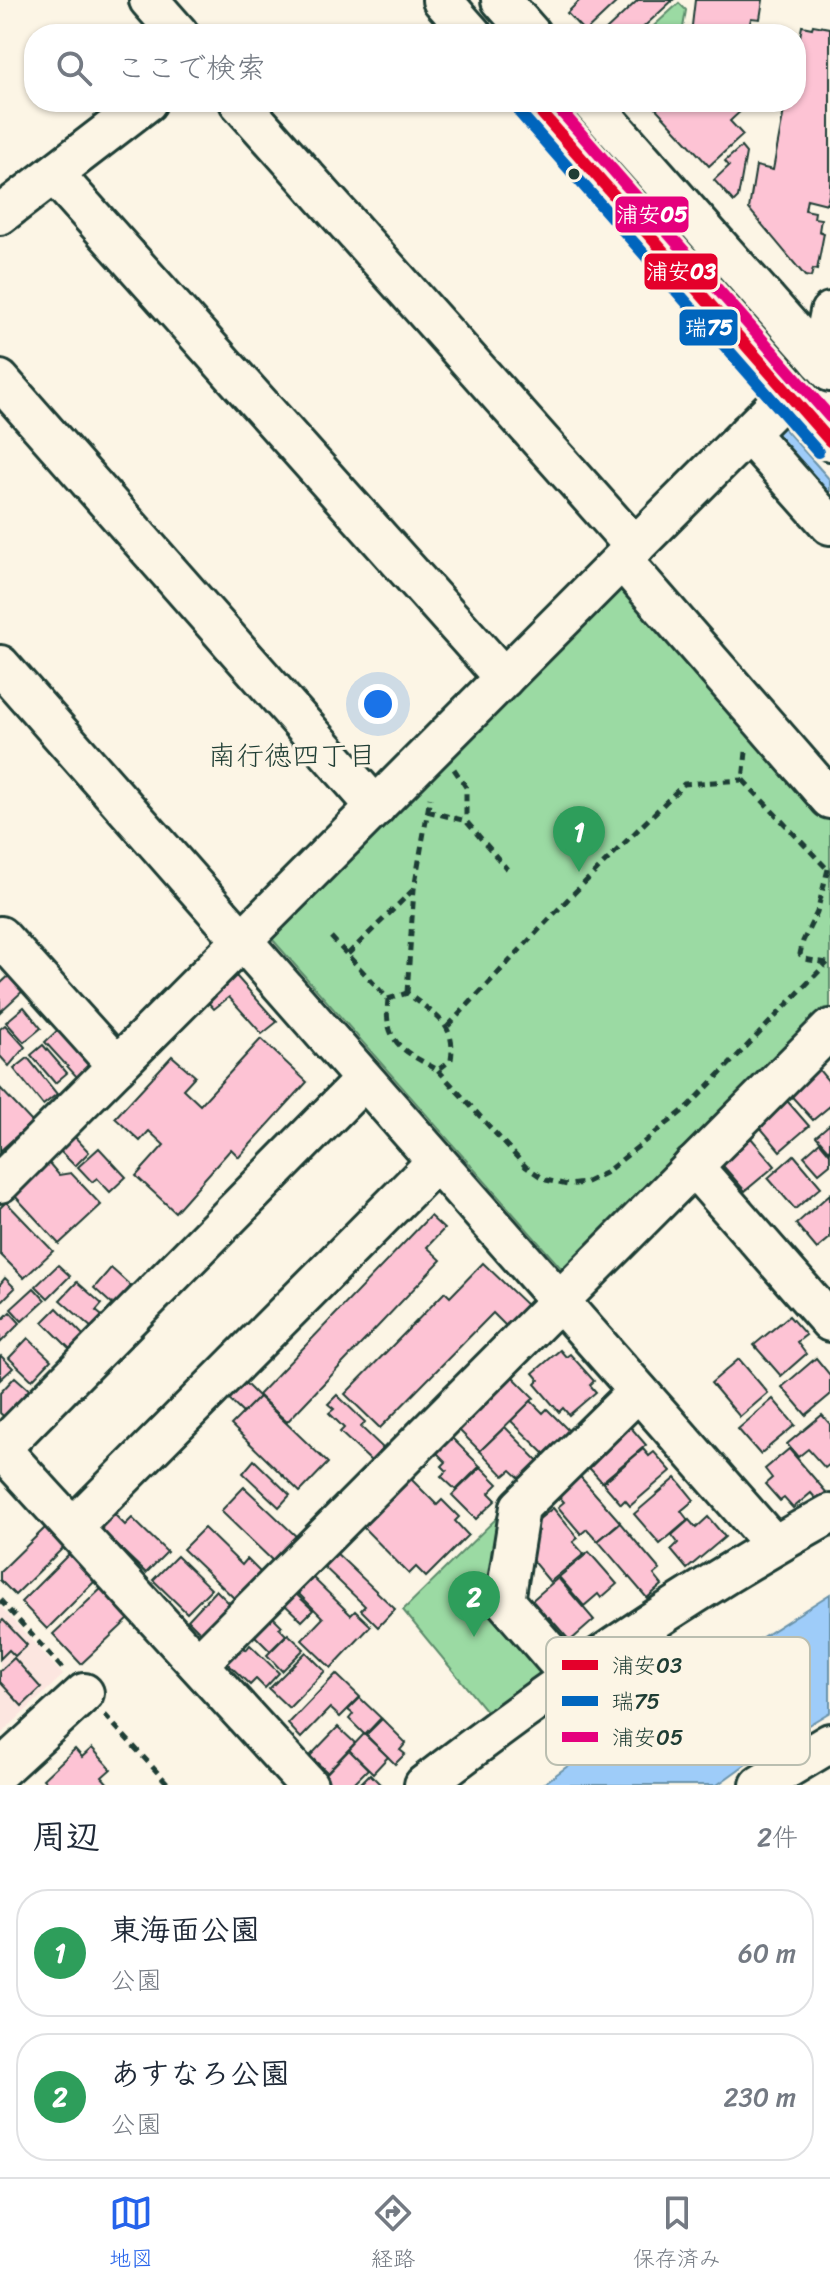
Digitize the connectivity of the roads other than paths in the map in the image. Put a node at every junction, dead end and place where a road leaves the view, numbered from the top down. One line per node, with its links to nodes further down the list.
1 (149, 0): 4 (street)
2 (442, 0): 5 (street)
3 (501, 0): 6 (street)
4 (170, 24)
5 (463, 24)
6 (522, 24)
7 (134, 112): 11 (street)
8 (248, 112): 20 (street)
9 (541, 112): 16 (street)
10 (600, 112): 14 (street)
11 (54, 174): 12 (street); 22 (street)
12 (0, 215)
13 (830, 312): 14 (street)
14 (825, 366)
15 (0, 380): 24 (street)
16 (788, 393): 17 (street); 18 (street)
17 (748, 433): 19 (street); 20 (street)
18 (830, 441)
19 (830, 525)
20 (628, 554): 22 (street); 23 (street)
21 (0, 665): 26 (street)
22 (504, 678): 24 (street)
23 (830, 799)
24 (376, 807): 26 (street)
25 (0, 936): 28 (street)
26 (242, 941): 28 (street); 29 (street)
27 (827, 1039): 31 (street)
28 (117, 1066): 32 (street)
29 (364, 1080): 30 (street); 36 (street)
30 (436, 1162): 33 (street); 38 (street)
31 (693, 1166): 33 (street); 34 (street)
32 (0, 1183)
33 (559, 1302): 35 (street); 42 (street)
34 (830, 1322)
35 (638, 1391): 39 (street); 41 (street)
36 (0, 1448): 38 (street)
37 (830, 1514): 39 (street)
38 (73, 1527): 42 (street)
39 (774, 1545): 40 (street)
40 (629, 1637)
41 (546, 1648)
42 (198, 1664): 49 (street)
43 (546, 1692): 50 (street)
44 (84, 1693): 48 (street)
45 (830, 1743): 46 (street)
46 (810, 1755)
47 (793, 1765): 51 (street)
48 (0, 1770)
49 (308, 1785)
50 (424, 1785)
51 (760, 1785)

